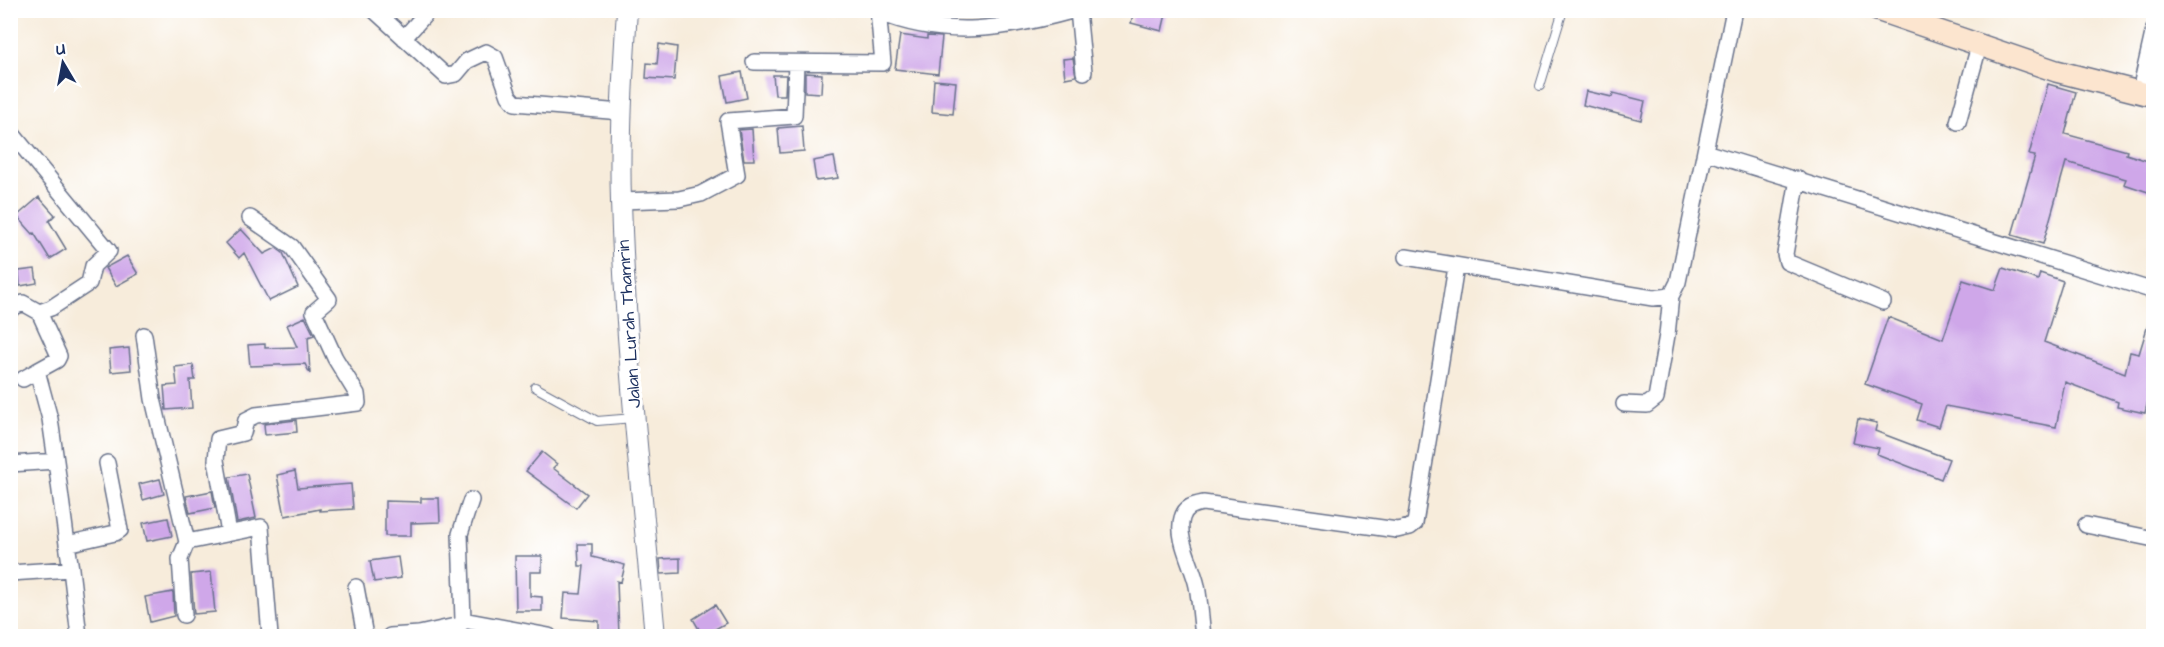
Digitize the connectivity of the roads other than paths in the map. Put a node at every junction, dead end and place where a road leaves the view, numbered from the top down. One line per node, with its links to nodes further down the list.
1 (374, 10): 10 (street)
2 (429, 10): 10 (street)
3 (627, 10): 17 (street, Jalan Lurah Thamrin)
4 (1076, 10): 8 (street); 14 (street)
5 (1563, 10): 15 (lane)
6 (1734, 10): 20 (street)
7 (1877, 10): 11 (main road)
8 (878, 11): 13 (street)
9 (2154, 29): 16 (street)
10 (404, 38): 17 (street)
11 (1979, 46): 16 (main road); 18 (street)
12 (753, 62): 13 (street)
13 (796, 63): 22 (street)
14 (1084, 72)
15 (1540, 86)
16 (2147, 94)
17 (621, 112): 22 (street, Jalan Lurah Thamrin)
18 (1958, 122)
19 (10, 131): 30 (street)
20 (1705, 152): 21 (street); 27 (street)
21 (1798, 179): 26 (street); 28 (street)
22 (621, 201): 36 (street, Jalan Lurah Thamrin)
23 (250, 218): 42 (street)
24 (1406, 257): 25 (street)
25 (1456, 267): 27 (street); 57 (street)
26 (2154, 291)
27 (1671, 297): 35 (street)
28 (1882, 302)
29 (10, 309): 30 (street)
30 (39, 312): 32 (street)
31 (144, 335): 44 (street)
32 (37, 371): 33 (street); 37 (street)
33 (23, 379)
34 (535, 387): 36 (lane)
35 (1624, 404)
36 (636, 418): 56 (street, Jalan Lurah Thamrin)
37 (56, 461): 39 (street); 45 (street)
38 (107, 463): 45 (street)
39 (10, 464)
40 (471, 500): 50 (street)
41 (2086, 525): 43 (street)
42 (229, 533): 44 (street); 52 (street)
43 (2154, 539)
44 (188, 542): 49 (street)
45 (67, 544): 46 (street)
46 (71, 569): 47 (street); 51 (street)
47 (10, 573)
48 (356, 586): 53 (street)
49 (184, 615)
50 (463, 620): 54 (street); 55 (street)
51 (79, 636)
52 (270, 636)
53 (365, 636)
54 (390, 636)
55 (549, 636)
56 (655, 636)
57 (1203, 636)

